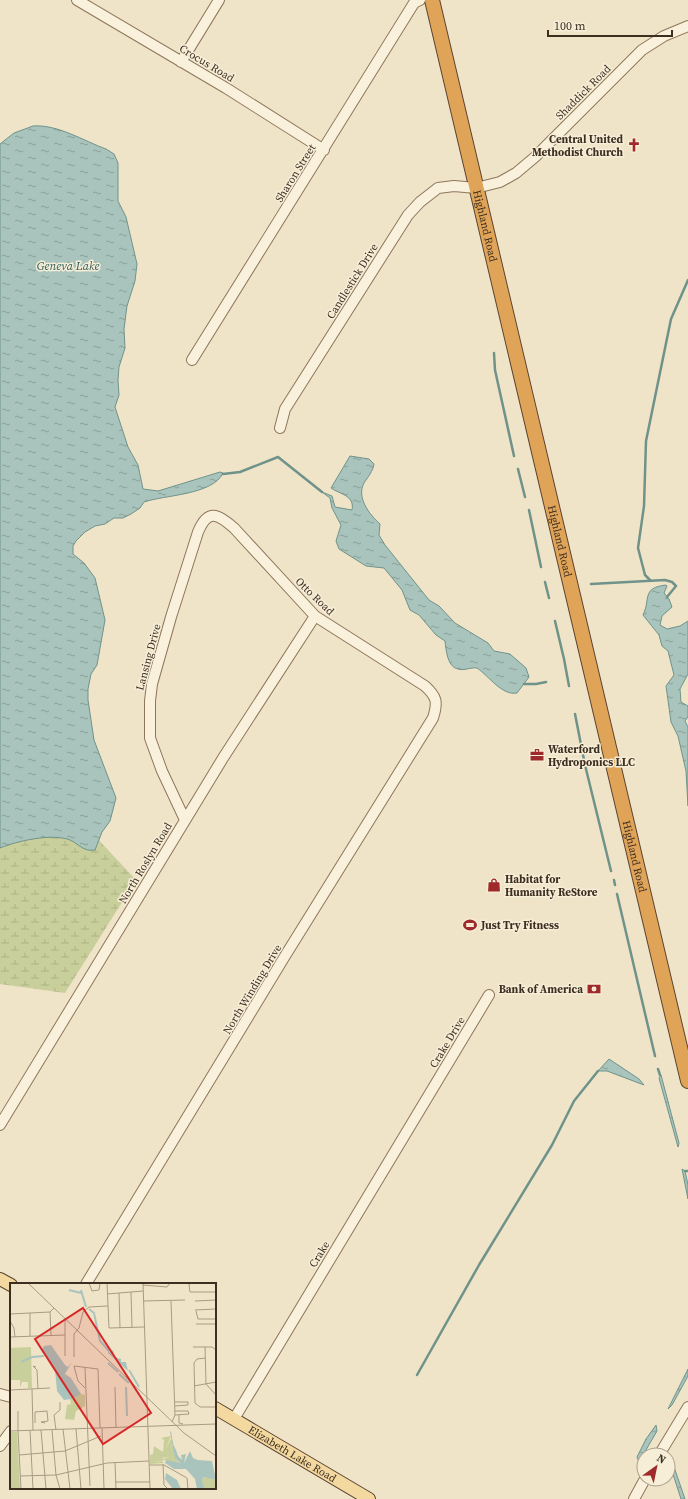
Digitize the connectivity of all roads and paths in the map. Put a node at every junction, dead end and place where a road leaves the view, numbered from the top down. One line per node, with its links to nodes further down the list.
1 (77, 0): 6 (street, Crocus Road)
2 (219, 0): 6 (street)
3 (420, 0): 7 (street, Sharon Street)
4 (432, 0): 8 (highway, Highland Road)
5 (688, 26): 8 (street, Shaddick Road)
6 (181, 62): 7 (street, Crocus Road)
7 (324, 150): 9 (street, Sharon Street)
8 (476, 188): 10 (street, Candlestick Drive); 16 (highway, Highland Road)
9 (192, 360)
10 (280, 428)
11 (202, 521): 12 (street, Otto Road); 14 (street, Lansing Drive)
12 (315, 616): 13 (street, Otto Road); 14 (street, North Roslyn Road)
13 (437, 706): 20 (street, North Winding Drive)
14 (186, 820): 18 (street, North Roslyn Road)
15 (489, 995): 17 (street, Crake Drive)
16 (688, 1081)
17 (426, 1101): 26 (street, Crake)
18 (0, 1125)
19 (0, 1279): 21 (main road)
20 (87, 1283)
21 (10, 1284)
22 (0, 1394): 23 (street)
23 (10, 1397)
24 (688, 1407): 29 (street)
25 (216, 1409): 26 (main road, Elizabeth Lake Road)
26 (234, 1419): 31 (main road, Elizabeth Lake Road)
27 (10, 1432): 28 (street)
28 (0, 1446)
29 (664, 1447)
30 (641, 1487): 32 (street)
31 (370, 1499)
32 (634, 1499)

